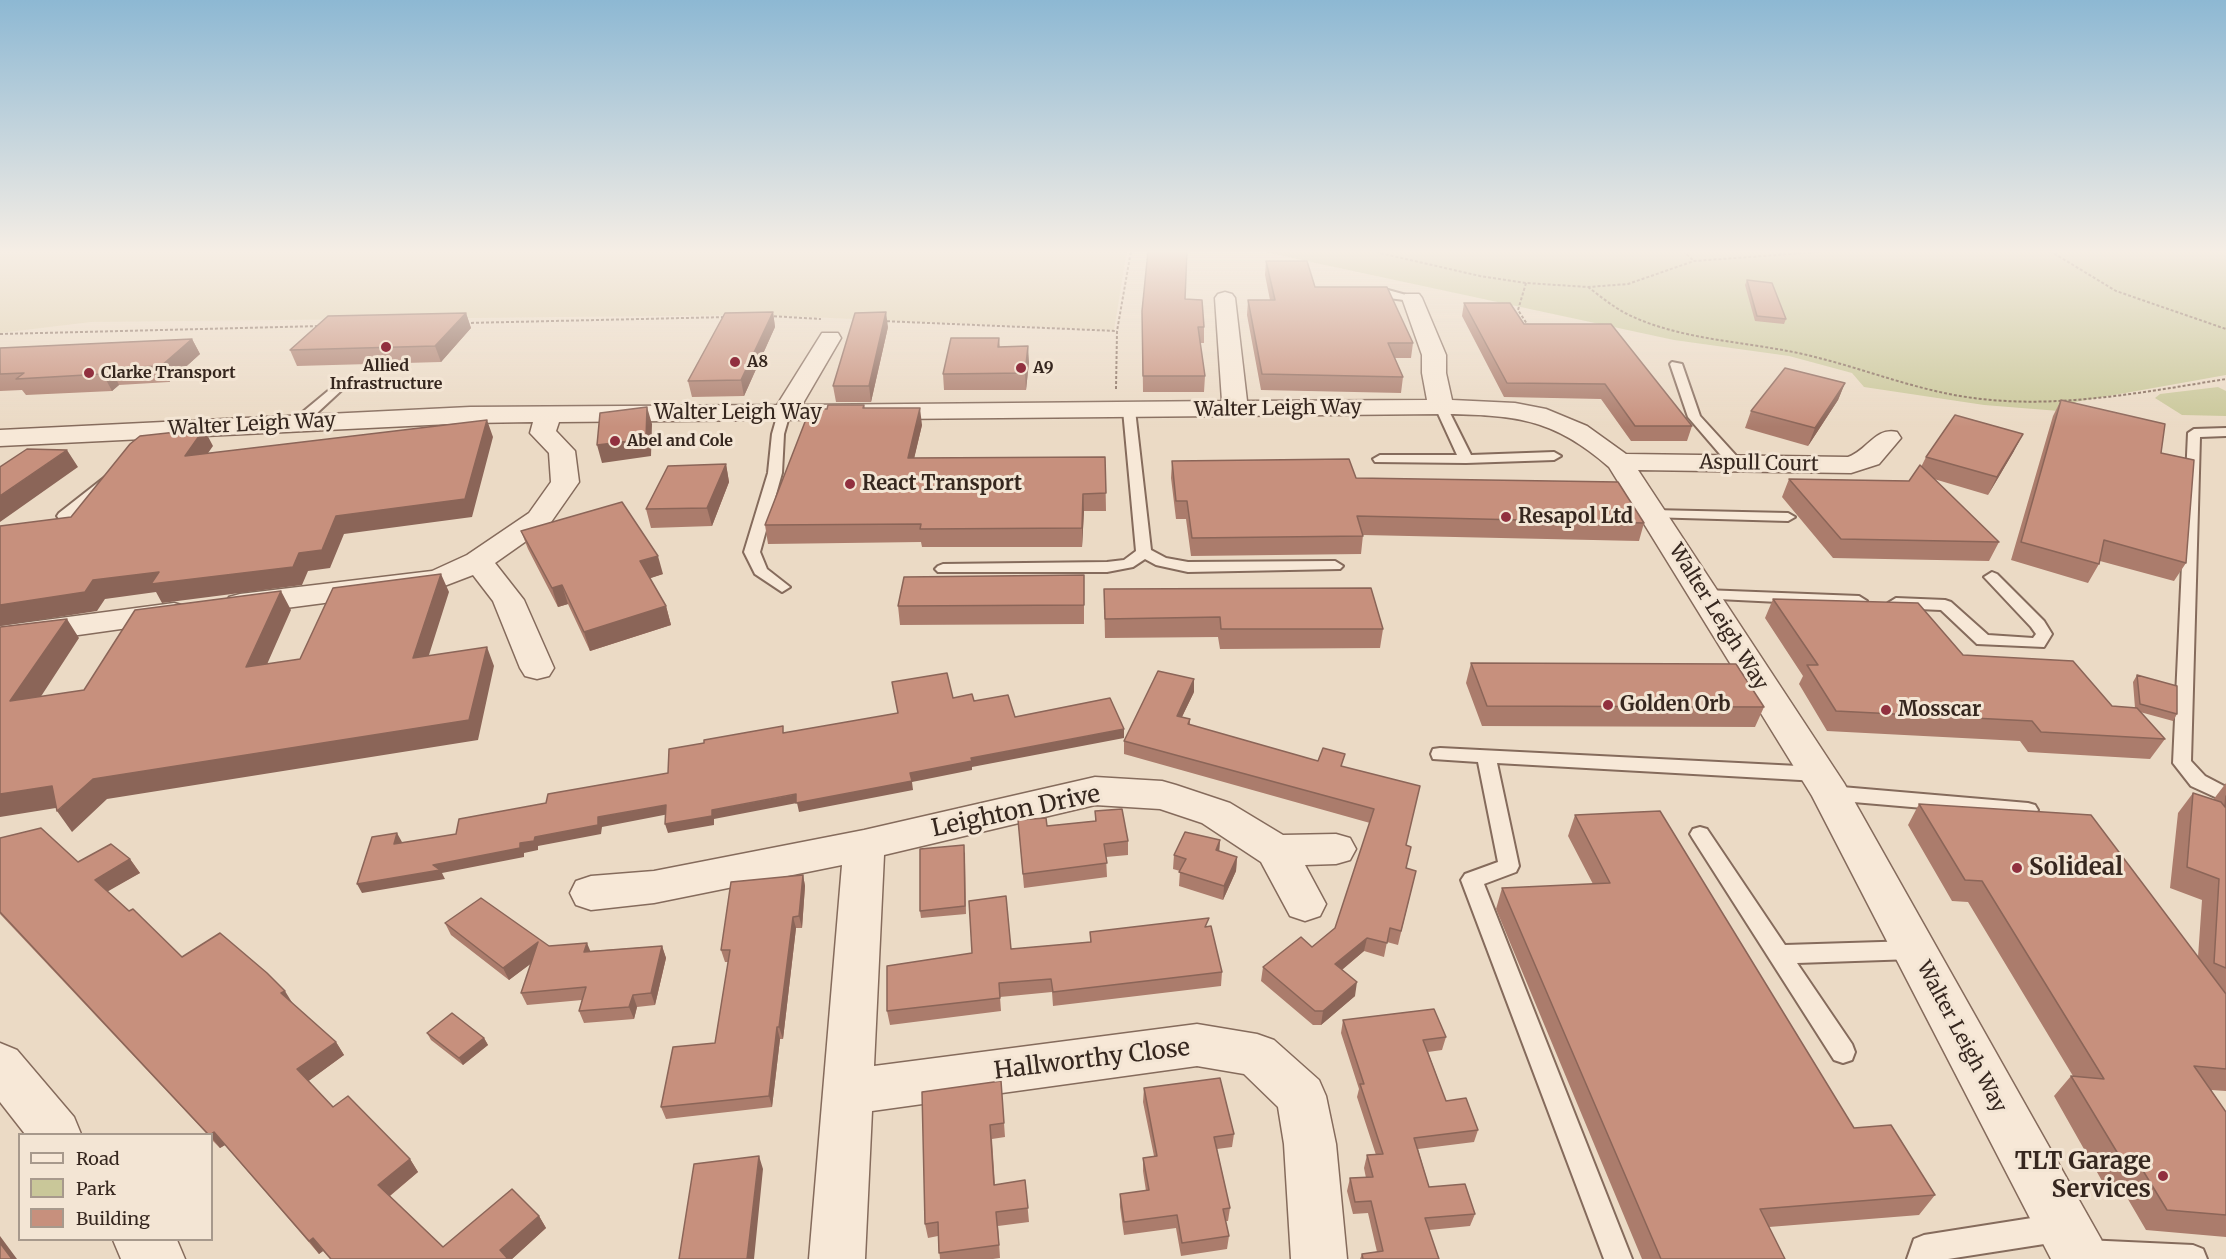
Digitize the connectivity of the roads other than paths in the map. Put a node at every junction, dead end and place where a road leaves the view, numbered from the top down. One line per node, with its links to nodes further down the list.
1 (1226, 310): 7 (street)
2 (1417, 310): 6 (street)
3 (830, 329): 9 (street)
4 (1676, 364): 19 (lane)
5 (340, 385): 11 (lane)
6 (1441, 407): 7 (street, Walter Leigh Way); 17 (lane); 18 (street, Walter Leigh Way)
7 (1235, 409): 8 (street, Walter Leigh Way)
8 (1123, 410): 9 (street, Walter Leigh Way); 24 (lane)
9 (784, 413): 10 (street, Walter Leigh Way); 29 (lane)
10 (548, 414): 11 (street, Walter Leigh Way); 25 (street)
11 (298, 423): 13 (street, Walter Leigh Way)
12 (2226, 432): 36 (lane)
13 (0, 438)
14 (1888, 438): 19 (street, Aspull Court)
15 (1554, 456): 17 (lane)
16 (1380, 459): 17 (lane)
17 (1466, 459)
18 (1619, 462): 19 (street, Aspull Court); 21 (street, Walter Leigh Way)
19 (1736, 464)
20 (114, 473): 22 (lane)
21 (1652, 514): 23 (lane); 30 (street, Walter Leigh Way)
22 (64, 516)
23 (1788, 517)
24 (1144, 552): 26 (lane); 27 (lane)
25 (478, 561): 31 (street); 32 (street)
26 (1335, 566)
27 (943, 569)
28 (1992, 577): 30 (lane)
29 (782, 587)
30 (1704, 595): 35 (street, Walter Leigh Way)
31 (0, 636)
32 (537, 668)
33 (1440, 754): 34 (lane)
34 (1486, 756): 35 (lane); 55 (lane)
35 (1824, 784): 37 (lane); 44 (street, Walter Leigh Way)
36 (2226, 795)
37 (2028, 810)
38 (1700, 834): 45 (lane)
39 (864, 845): 41 (street, Leighton Drive); 42 (street, Leighton Drive); 48 (street)
40 (1336, 849): 41 (street)
41 (1276, 851): 43 (street, Leighton Drive)
42 (591, 893)
43 (1305, 904)
44 (1914, 950): 45 (lane); 51 (street, Walter Leigh Way)
45 (1779, 954): 46 (lane)
46 (1843, 1052)
47 (0, 1065): 49 (street)
48 (848, 1092): 53 (street); 54 (street, Hallworthy Close)
49 (55, 1133)
50 (143, 1241): 52 (street)
51 (2074, 1246): 56 (lane); 57 (lane)
52 (157, 1259)
53 (837, 1259)
54 (1319, 1259)
55 (1618, 1259)
56 (1921, 1259)
57 (2193, 1259)

